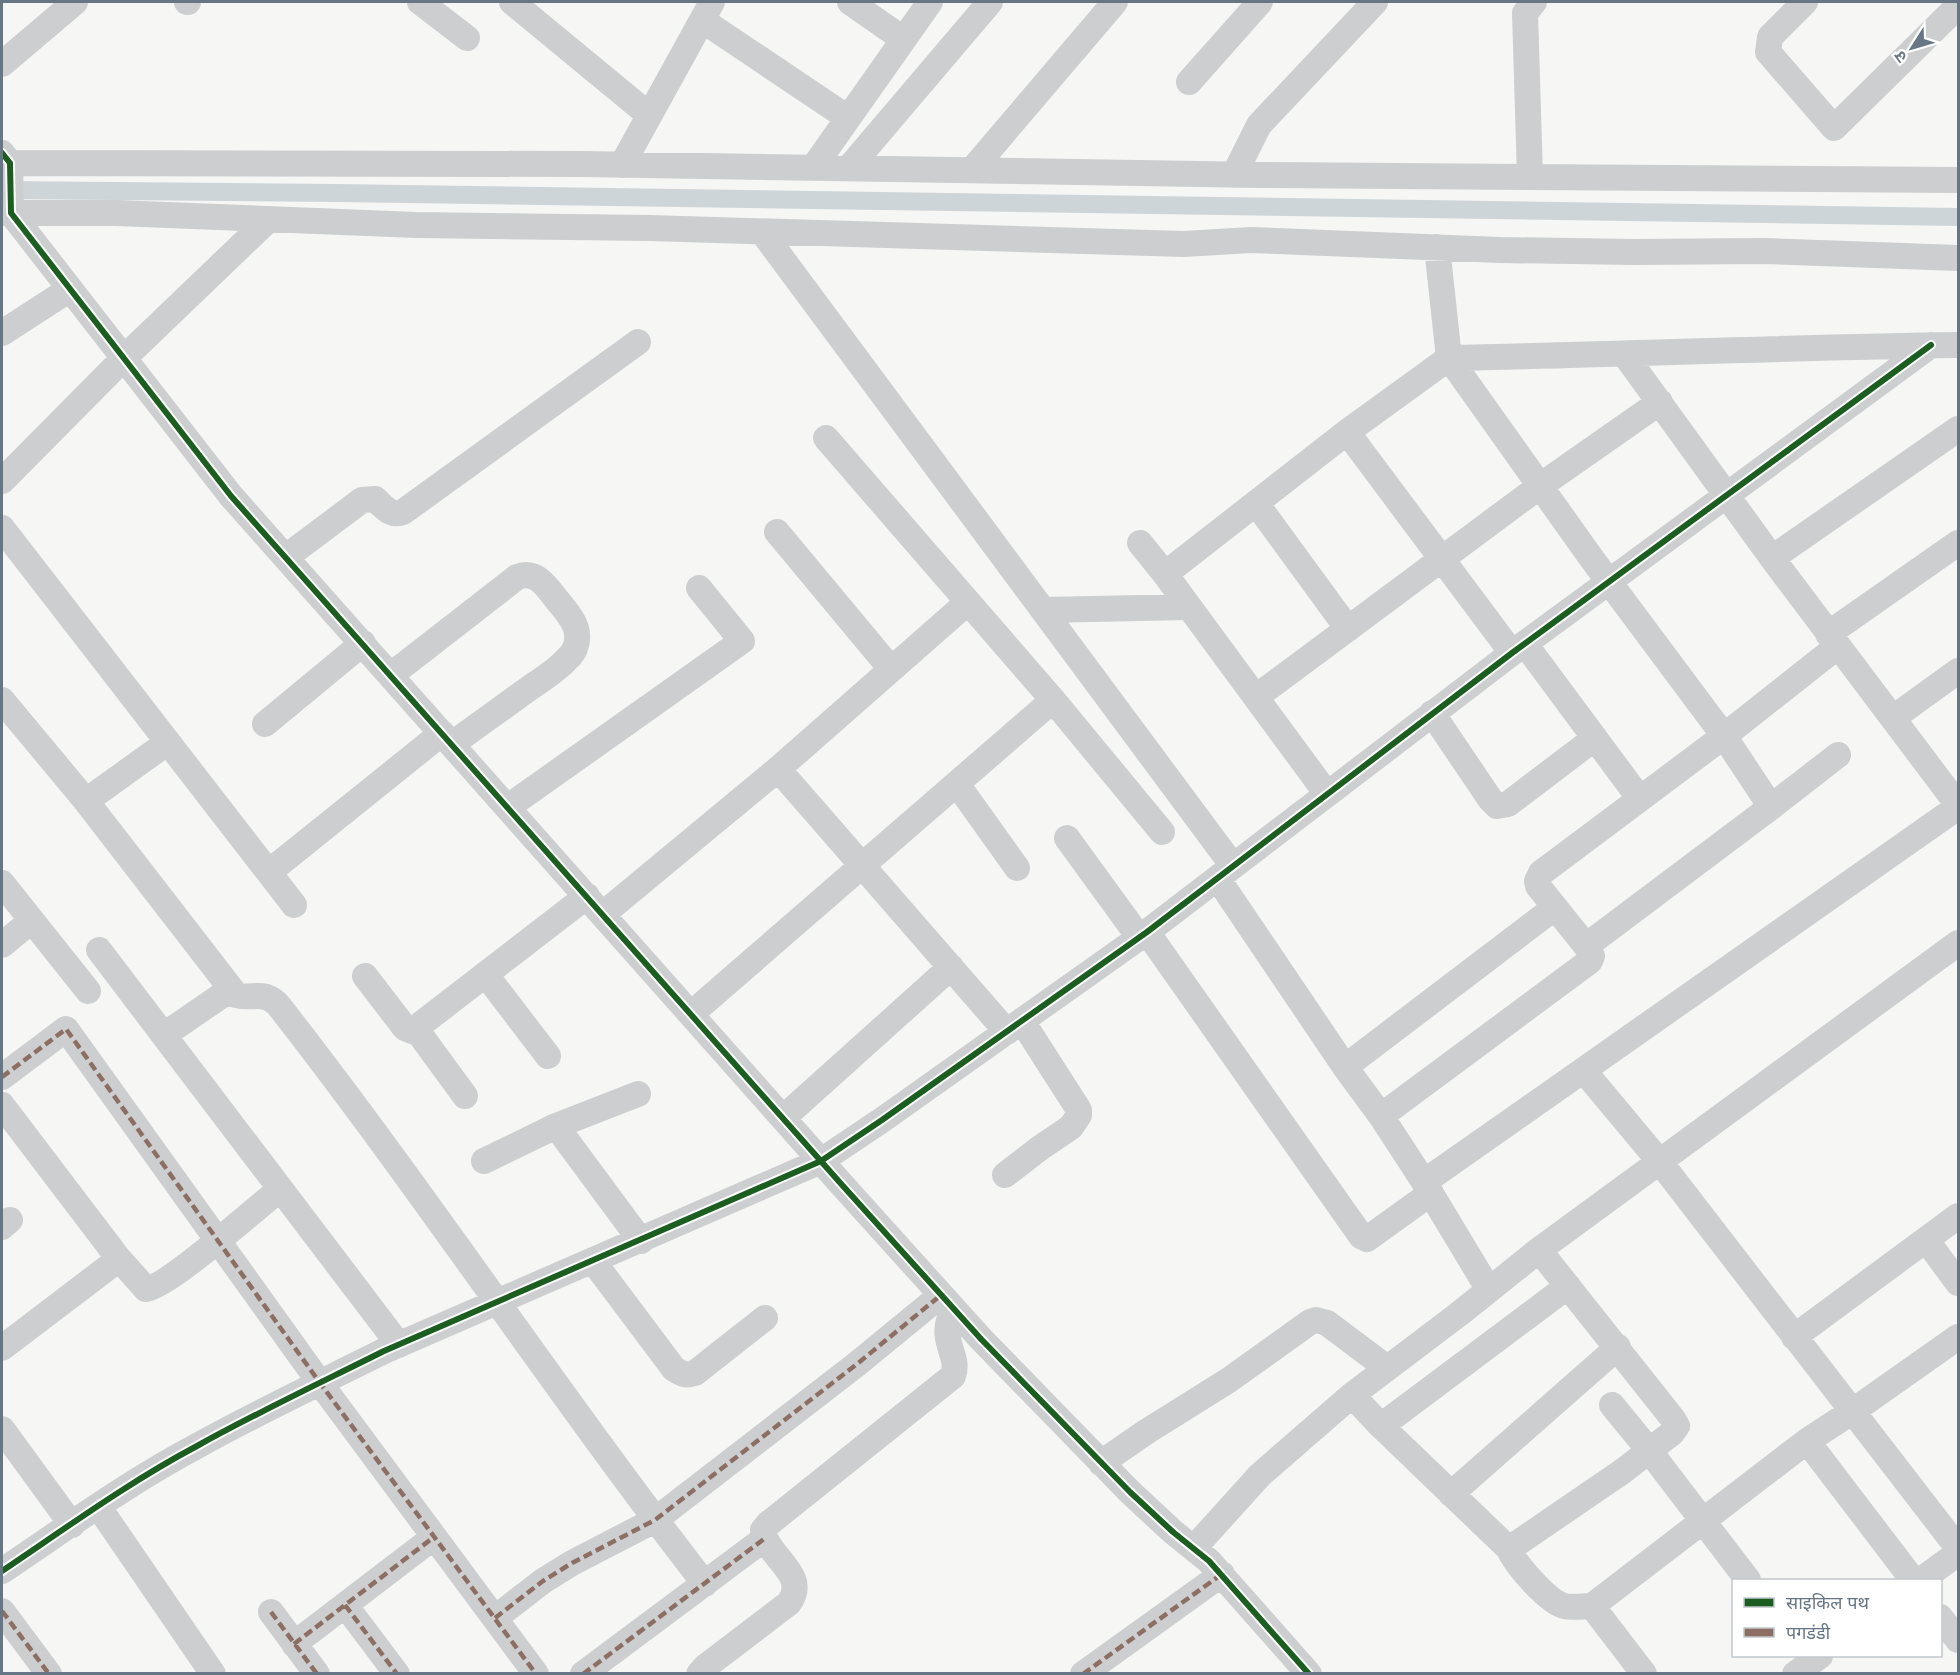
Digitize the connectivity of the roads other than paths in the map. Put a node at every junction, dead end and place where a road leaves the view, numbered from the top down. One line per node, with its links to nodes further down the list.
1 (75, 2): 16 (street)
2 (420, 2): 14 (street)
3 (512, 2): 18 (street)
4 (850, 2): 15 (street)
5 (930, 2): 15 (street)
6 (990, 2): 23 (street)
7 (1114, 2): 24 (street)
8 (1260, 2): 17 (street)
9 (1375, 2): 25 (street)
10 (1534, 2): 26 (street)
11 (1805, 2): 12 (street)
12 (1959, 6)
13 (703, 9): 18 (street); 19 (street)
14 (467, 38)
15 (903, 39): 19 (street)
16 (2, 64)
17 (1189, 82)
18 (649, 115): 21 (street)
19 (848, 118): 22 (street)
20 (6, 164): 21 (street); 28 (street)
21 (622, 165): 22 (street)
22 (813, 168): 23 (street)
23 (849, 168): 24 (street)
24 (972, 170): 25 (street)
25 (1234, 175): 26 (street)
26 (1530, 177): 27 (street)
27 (1959, 180)
28 (8, 210): 29 (street); 33 (street)
29 (269, 219): 30 (street); 39 (street)
30 (763, 233): 31 (street); 61 (street)
31 (1437, 247): 32 (street); 40 (street)
32 (1959, 258)
33 (70, 289): 34 (street); 39 (street)
34 (2, 333)
35 (638, 342): 53 (street)
36 (1931, 345): 37 (street); 38 (street); 47 (street)
37 (1959, 345)
38 (1625, 355): 40 (street); 41 (street)
39 (124, 358): 45 (street); 53 (street)
40 (1449, 358): 43 (street); 46 (street)
41 (1660, 402): 46 (street); 47 (street)
42 (1959, 429): 54 (street)
43 (1347, 432): 48 (street); 55 (street)
44 (826, 438): 59 (street)
45 (2, 481)
46 (1540, 486): 55 (street); 57 (street)
47 (1727, 495): 54 (street); 57 (street)
48 (1256, 503): 56 (street); 62 (street)
49 (2, 528): 78 (street)
50 (777, 532): 66 (street)
51 (1140, 543): 56 (street)
52 (1959, 543): 63 (street)
53 (286, 557): 64 (street)
54 (1772, 558): 63 (street)
55 (1442, 559): 62 (street); 65 (street)
56 (1165, 574): 60 (street)
57 (1610, 582): 65 (street); 75 (street)
58 (699, 588): 86 (street)
59 (968, 602): 66 (street); 71 (street)
60 (1189, 606): 61 (street); 69 (street)
61 (1043, 610): 93 (street)
62 (1348, 629): 69 (street)
63 (1833, 640): 73 (street); 75 (street)
64 (363, 643): 68 (street); 74 (street)
65 (1518, 649): 72 (street); 76 (street)
66 (891, 669): 80 (street)
67 (1959, 671): 73 (street)
68 (390, 675): 77 (street); 77 (street)
69 (1256, 697): 82 (street)
70 (2, 700): 84 (street)
71 (1053, 700): 81 (street); 88 (street)
72 (1432, 713): 76 (street); 82 (street)
73 (1893, 718): 85 (street)
74 (265, 724)
75 (1724, 736): 83 (street); 87 (street)
76 (1594, 738): 83 (street)
77 (447, 739): 86 (street); 92 (street)
78 (168, 742): 84 (street); 92 (street)
79 (1838, 755): 87 (street)
80 (778, 769): 90 (street); 96 (street)
81 (957, 784): 90 (street); 91 (street)
82 (1327, 794): 93 (street)
83 (1640, 799): 97 (street)
84 (86, 801): 107 (street)
85 (1959, 806): 115 (street)
86 (508, 807): 96 (street)
87 (1771, 807): 102 (street)
88 (1162, 832)
89 (1067, 838): 99 (street)
90 (863, 867): 104 (street); 109 (street)
91 (1017, 868)
92 (269, 872): 95 (street)
93 (1226, 872): 99 (street); 114 (street)
94 (2, 883): 98 (street)
95 (294, 904)
96 (595, 905): 105 (street); 109 (street)
97 (1554, 908): 102 (street); 114 (street)
98 (31, 921): 101 (street); 108 (street)
99 (1143, 935): 110 (street); 127 (street)
100 (1959, 943): 125 (street)
101 (2, 945)
102 (1586, 946): 120 (street)
103 (99, 950): 112 (street)
104 (951, 968): 110 (street); 121 (street)
105 (486, 975): 111 (street); 113 (street)
106 (365, 976): 111 (street)
107 (231, 989): 112 (street); 140 (street)
108 (88, 991)
109 (691, 1014): 121 (street)
110 (1014, 1027): 124 (street); 126 (street)
111 (416, 1029): 118 (street)
112 (164, 1035): 128 (street)
113 (548, 1056)
114 (1345, 1066): 120 (street)
115 (1584, 1071): 125 (street); 127 (street)
116 (2, 1077): 130 (street)
117 (638, 1094): 122 (street)
118 (465, 1096)
119 (2, 1105): 134 (street)
120 (1381, 1116): 127 (street)
121 (783, 1118): 124 (street)
122 (556, 1126): 123 (street); 131 (street)
123 (484, 1161)
124 (821, 1161): 131 (street); 139 (street)
125 (1660, 1162): 133 (street); 142 (street)
126 (1005, 1175)
127 (1427, 1188): 138 (street)
128 (280, 1189): 130 (street); 144 (street)
129 (1959, 1216): 132 (street)
130 (218, 1241): 134 (street); 148 (street)
131 (640, 1241): 135 (street)
132 (1927, 1241): 136 (street); 142 (street)
133 (1539, 1250): 137 (street); 138 (street)
134 (119, 1259): 146 (street)
135 (593, 1261): 140 (street); 141 (street)
136 (1959, 1282)
137 (1568, 1286): 145 (street); 152 (street)
138 (1489, 1290): 147 (street)
139 (948, 1302): 156 (street); 159 (street); 163 (street)
140 (497, 1304): 144 (street); 159 (street)
141 (765, 1318)
142 (1794, 1337): 151 (street)
143 (1959, 1337): 151 (street)
144 (399, 1345): 148 (street)
145 (1618, 1347): 155 (street); 157 (street)
146 (2, 1348)
147 (1387, 1368): 149 (street); 156 (street)
148 (320, 1383): 158 (street); 162 (street)
149 (1352, 1395): 152 (street); 164 (street)
150 (1612, 1406): 155 (street)
151 (1853, 1412): 154 (street); 165 (street)
152 (1381, 1426): 157 (street)
153 (2, 1429): 161 (street)
154 (1807, 1441): 160 (street); 171 (street)
155 (1648, 1449): 160 (street); 166 (street)
156 (1101, 1463): 164 (street)
157 (1451, 1494): 166 (street)
158 (98, 1506): 161 (street); 184 (street)
159 (655, 1520): 173 (street); 178 (street)
160 (1703, 1520): 170 (street); 175 (street)
161 (72, 1525): 168 (street)
162 (434, 1537): 174 (street); 178 (street)
163 (764, 1539): 173 (street); 189 (street)
164 (1194, 1548): 169 (street)
165 (1959, 1548)
166 (1509, 1549): 175 (street)
167 (1959, 1553): 172 (street)
168 (2, 1571)
169 (1222, 1575): 182 (street); 190 (street)
170 (1747, 1579)
171 (1910, 1579)
172 (1924, 1579)
173 (705, 1584): 188 (street)
174 (345, 1605): 181 (street); 186 (street)
175 (1592, 1606): 191 (street)
176 (2, 1611): 183 (street)
177 (271, 1612): 181 (street)
178 (495, 1618): 187 (street)
179 (1942, 1618): 180 (street)
180 (1959, 1640)
181 (294, 1644): 185 (street)
182 (1308, 1673)
183 (49, 1674)
184 (213, 1674)
185 (317, 1674)
186 (397, 1674)
187 (536, 1674)
188 (583, 1674)
189 (699, 1674)
190 (1083, 1674)
191 (1644, 1674)

